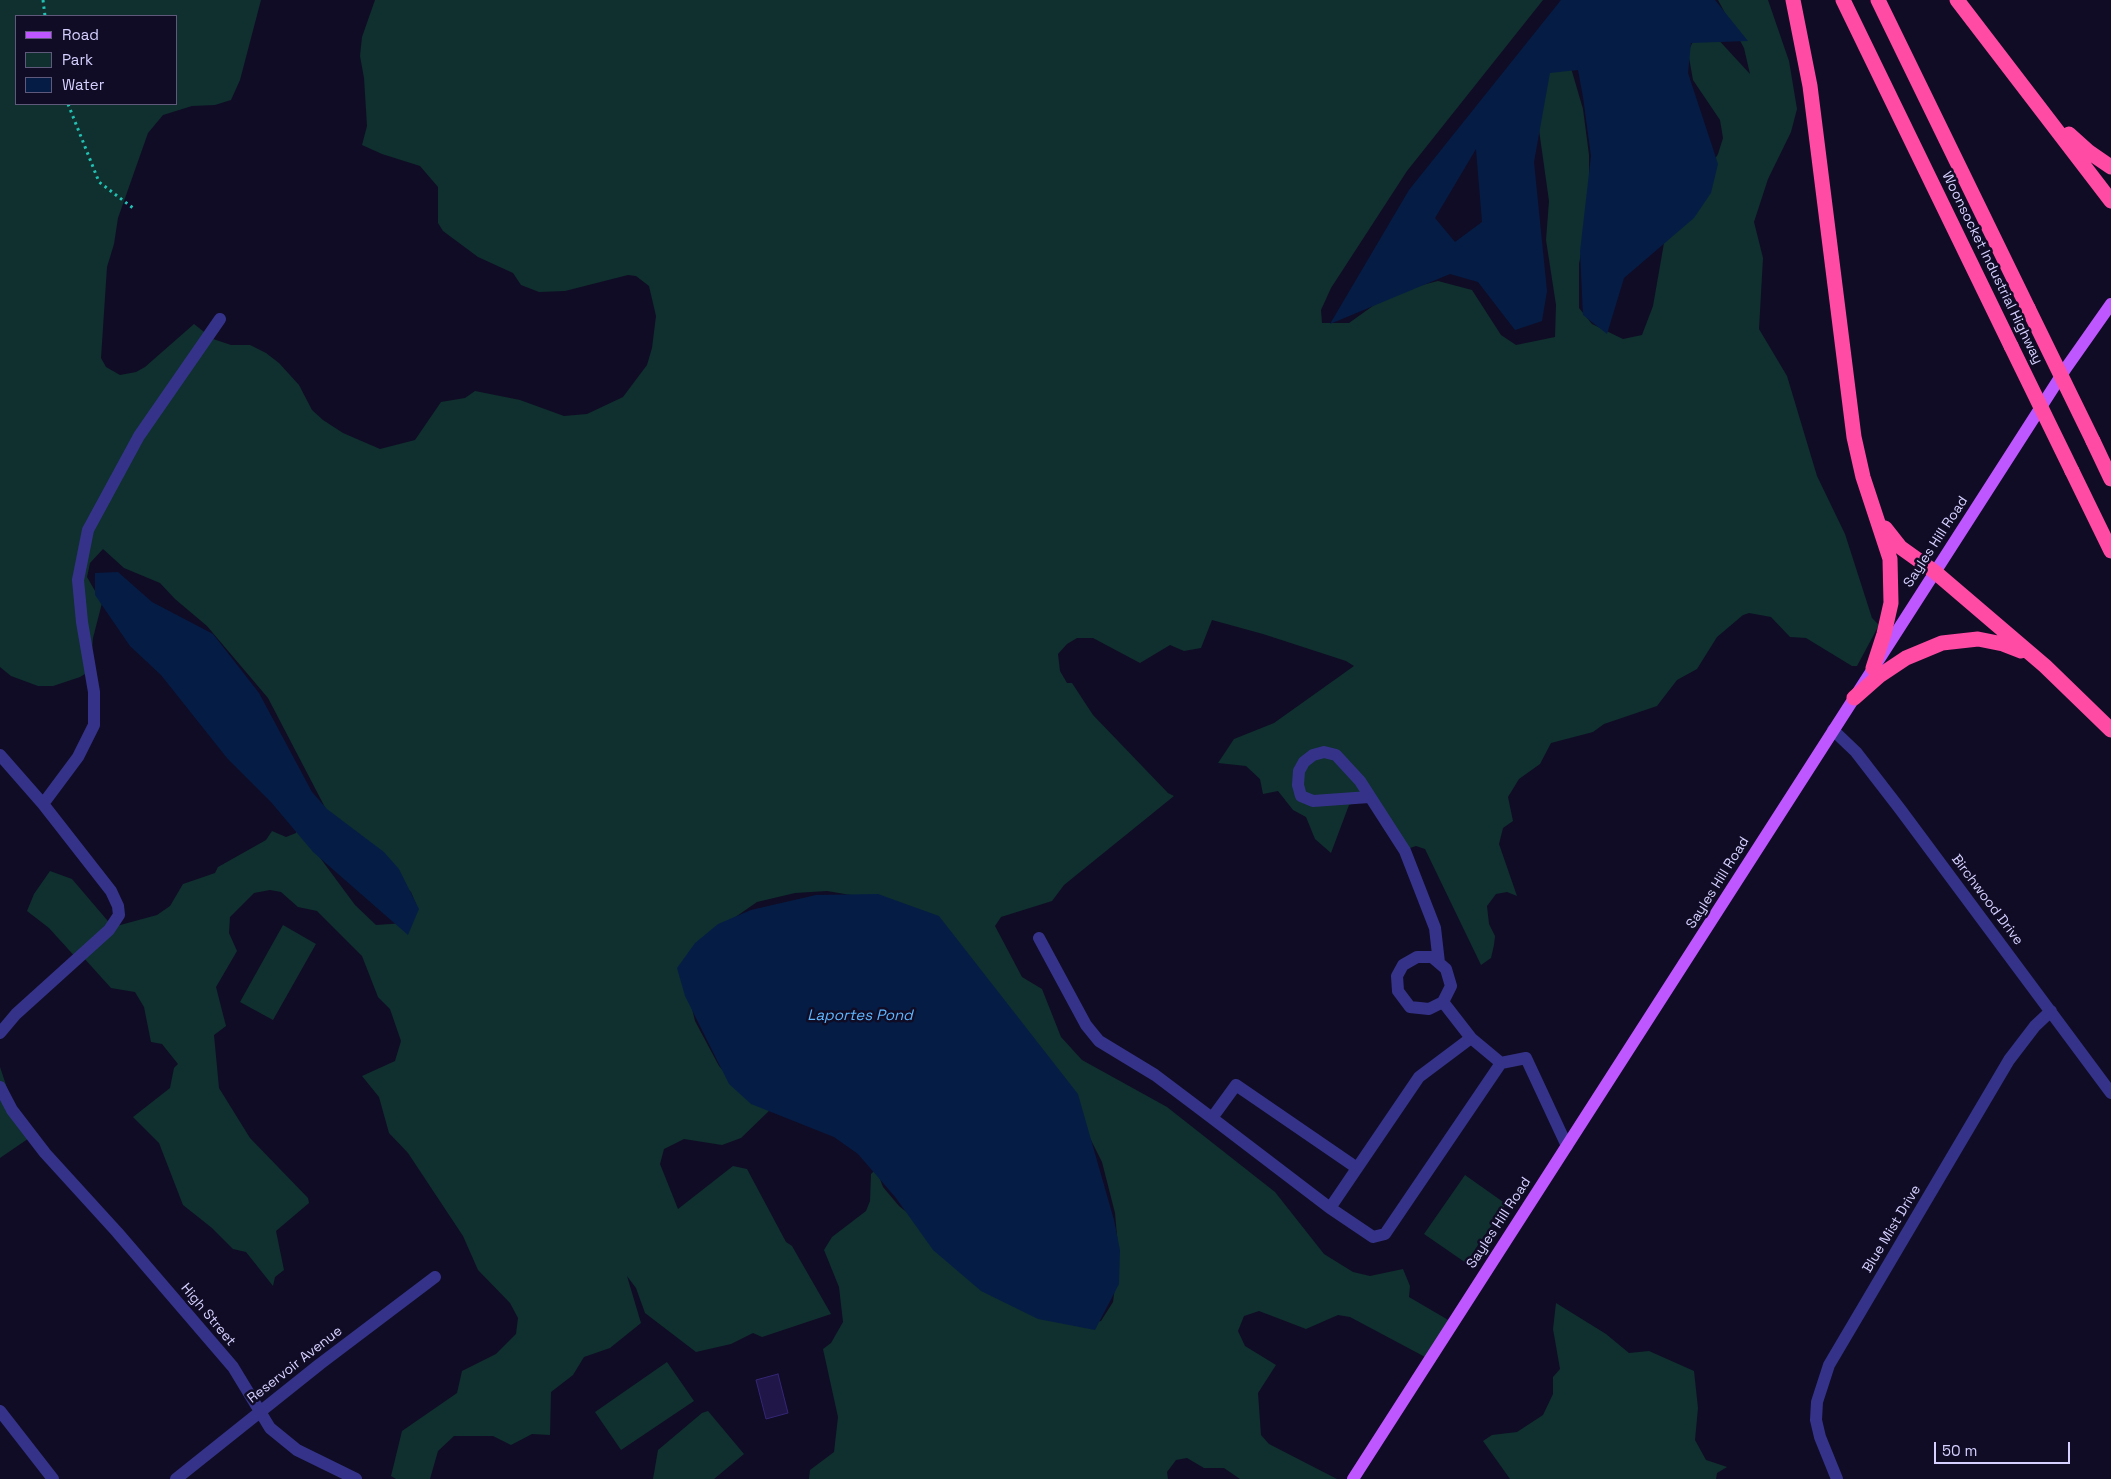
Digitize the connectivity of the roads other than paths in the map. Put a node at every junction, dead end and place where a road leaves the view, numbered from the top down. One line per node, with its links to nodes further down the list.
1 (1793, 0): 11 (highway)
2 (1843, 0): 12 (highway, Woonsocket Industrial Highway, bridge)
3 (1878, 0): 10 (highway, Woonsocket Industrial Highway, bridge)
4 (1956, 0): 5 (highway)
5 (2018, 79): 6 (highway); 7 (highway)
6 (2111, 167)
7 (2111, 201)
8 (2111, 304): 13 (main road, Sayles Hill Road)
9 (220, 319): 21 (street)
10 (2111, 479)
11 (1871, 500): 13 (highway); 15 (highway)
12 (2111, 551)
13 (1934, 572): 14 (highway); 15 (main road, Sayles Hill Road)
14 (2045, 666): 16 (highway); 18 (highway)
15 (1873, 668): 16 (main road, Sayles Hill Road)
16 (1854, 698): 17 (main road, Sayles Hill Road)
17 (1833, 730): 25 (street, Birchwood Drive); 32 (main road, Sayles Hill Road)
18 (2111, 730)
19 (0, 755): 21 (street)
20 (1369, 797): 20 (street); 23 (street)
21 (43, 804): 26 (street)
22 (1039, 938): 31 (street)
23 (1438, 963): 24 (street); 24 (street)
24 (1443, 1002): 27 (street)
25 (2051, 1011): 30 (street, Birchwood Drive); 42 (street, Blue Mist Drive)
26 (0, 1033)
27 (1471, 1038): 28 (street); 33 (street)
28 (1501, 1064): 32 (street); 34 (street)
29 (0, 1087): 37 (street, High Street)
30 (2111, 1093)
31 (1212, 1118): 33 (street); 34 (street)
32 (1567, 1146): 41 (main road, Sayles Hill Road)
33 (1357, 1168): 34 (street)
34 (1330, 1208)
35 (435, 1277): 37 (street, Reservoir Avenue)
36 (0, 1411): 38 (street)
37 (260, 1412): 39 (street, Reservoir Avenue); 40 (street, High Street)
38 (53, 1479)
39 (176, 1479)
40 (356, 1479)
41 (1353, 1479)
42 (1837, 1479)

